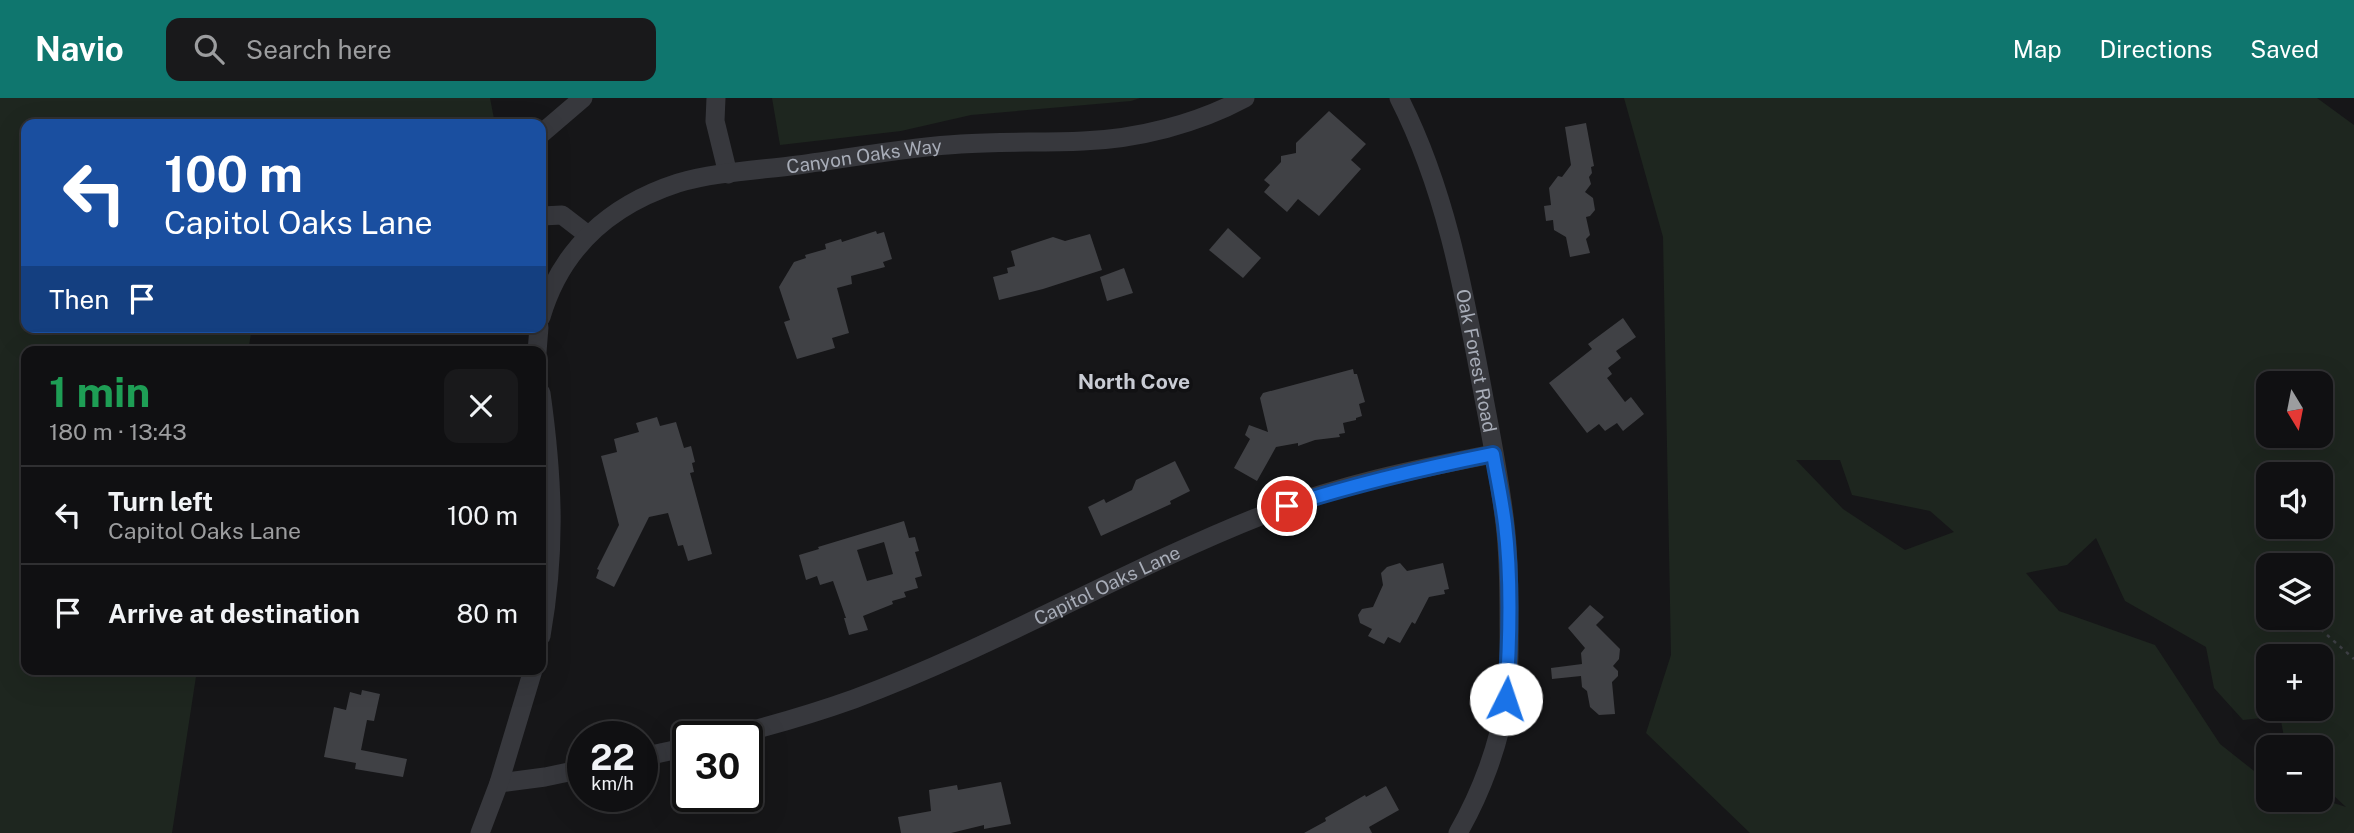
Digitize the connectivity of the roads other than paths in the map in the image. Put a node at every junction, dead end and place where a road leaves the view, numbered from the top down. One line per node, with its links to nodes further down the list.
1 (583, 98): 5 (street)
2 (716, 98): 6 (street)
3 (1245, 98): 6 (street, Canyon Oaks Way)
4 (1399, 98): 11 (street, Oak Forest Road)
5 (546, 130)
6 (728, 174): 8 (street, Canyon Oaks Way)
7 (546, 216): 8 (street)
8 (588, 234): 9 (street, Canyon Oaks Way)
9 (546, 301)
10 (546, 431): 12 (street)
11 (1493, 454): 14 (street, Capitol Oaks Lane); 18 (street, Oak Forest Road)
12 (546, 606)
13 (531, 675): 16 (street)
14 (763, 727)
15 (567, 772): 16 (street)
16 (499, 783): 17 (street)
17 (480, 833)
18 (1458, 833)

